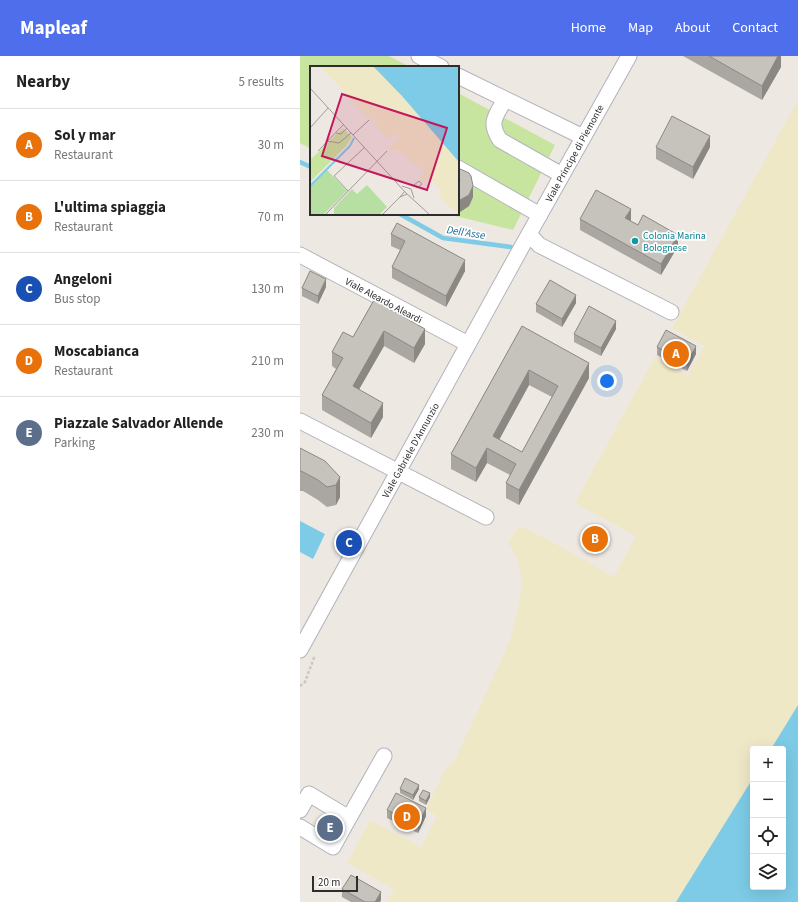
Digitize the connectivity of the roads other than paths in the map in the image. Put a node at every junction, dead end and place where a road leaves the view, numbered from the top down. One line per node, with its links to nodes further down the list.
1 (629, 56): 6 (street, Viale Principe di Piemonte)
2 (422, 60): 3 (street)
3 (438, 66)
4 (459, 76): 5 (street)
5 (505, 99): 6 (street); 8 (street)
6 (583, 137): 8 (street, Viale Principe di Piemonte)
7 (459, 169): 9 (street)
8 (562, 175): 9 (street, Viale Principe di Piemonte)
9 (540, 214): 10 (street, Viale Principe di Piemonte)
10 (529, 234): 11 (street, Viale Principe di Piemonte); 13 (street)
11 (520, 250): 14 (street, Viale Gabriele D'Annunzio)
12 (300, 255): 14 (street, Viale Aleardo Aleardi)
13 (671, 312)
14 (468, 344): 16 (street, Viale Gabriele D'Annunzio)
15 (300, 421): 16 (street)
16 (398, 472): 17 (street); 18 (street, Viale Gabriele D'Annunzio)
17 (486, 517)
18 (300, 650)
19 (384, 756): 21 (street)
20 (301, 805): 21 (street)
21 (349, 818): 22 (street)
22 (300, 827)

